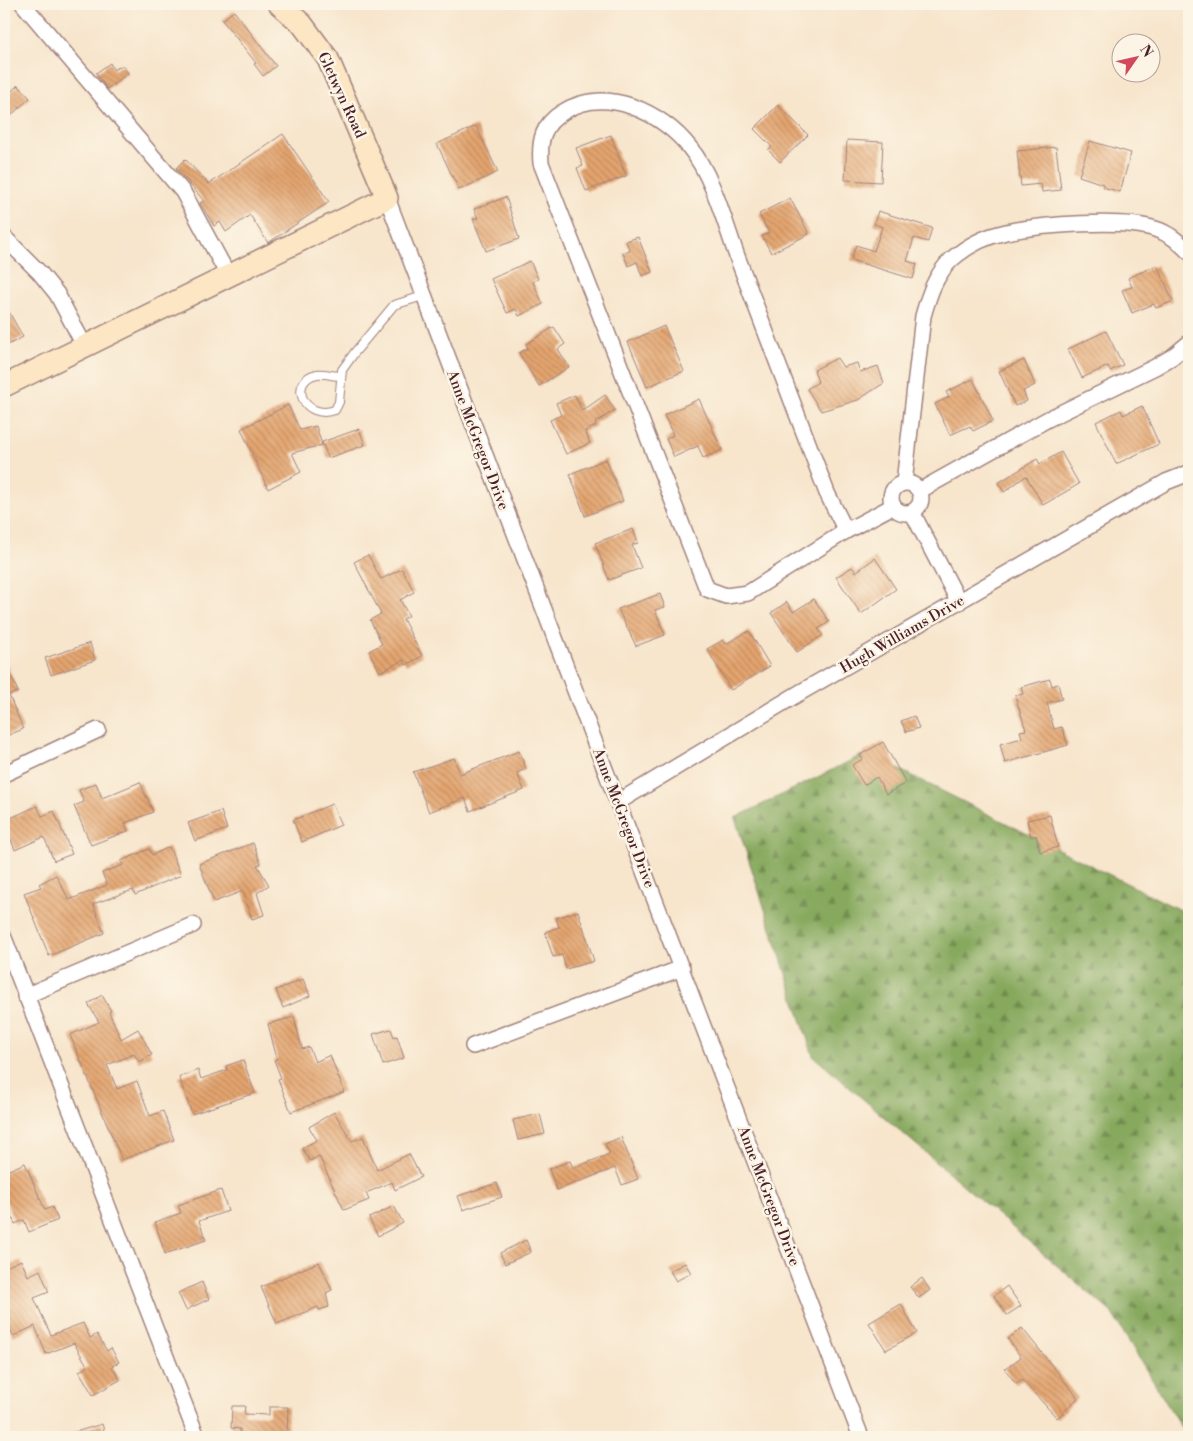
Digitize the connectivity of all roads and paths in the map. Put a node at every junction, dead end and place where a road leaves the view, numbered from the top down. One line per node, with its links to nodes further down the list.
1 (23, 4): 6 (street)
2 (279, 4): 3 (street, Gletwyn Road)
3 (387, 198): 6 (street); 7 (street, Anne McGregor Drive)
4 (4, 237): 9 (street)
5 (1189, 252): 13 (street)
6 (228, 275): 9 (street)
7 (423, 296): 10 (lane); 21 (street, Anne McGregor Drive)
8 (1189, 342): 14 (street)
9 (84, 345): 11 (street)
10 (341, 376): 10 (lane)
11 (4, 386)
12 (1189, 473): 18 (street, Hugh Williams Drive)
13 (904, 483): 14 (street); 15 (street)
14 (919, 491): 16 (street)
15 (893, 506): 16 (street); 17 (street)
16 (912, 512): 18 (street)
17 (846, 530): 17 (street)
18 (959, 602): 21 (street, Hugh Williams Drive)
19 (98, 730): 20 (street)
20 (4, 774)
21 (618, 802): 24 (street, Anne McGregor Drive)
22 (193, 925): 25 (street)
23 (4, 938): 25 (street)
24 (682, 968): 26 (street); 28 (street, Anne McGregor Drive)
25 (26, 996): 27 (street)
26 (473, 1046)
27 (197, 1437)
28 (861, 1437)

